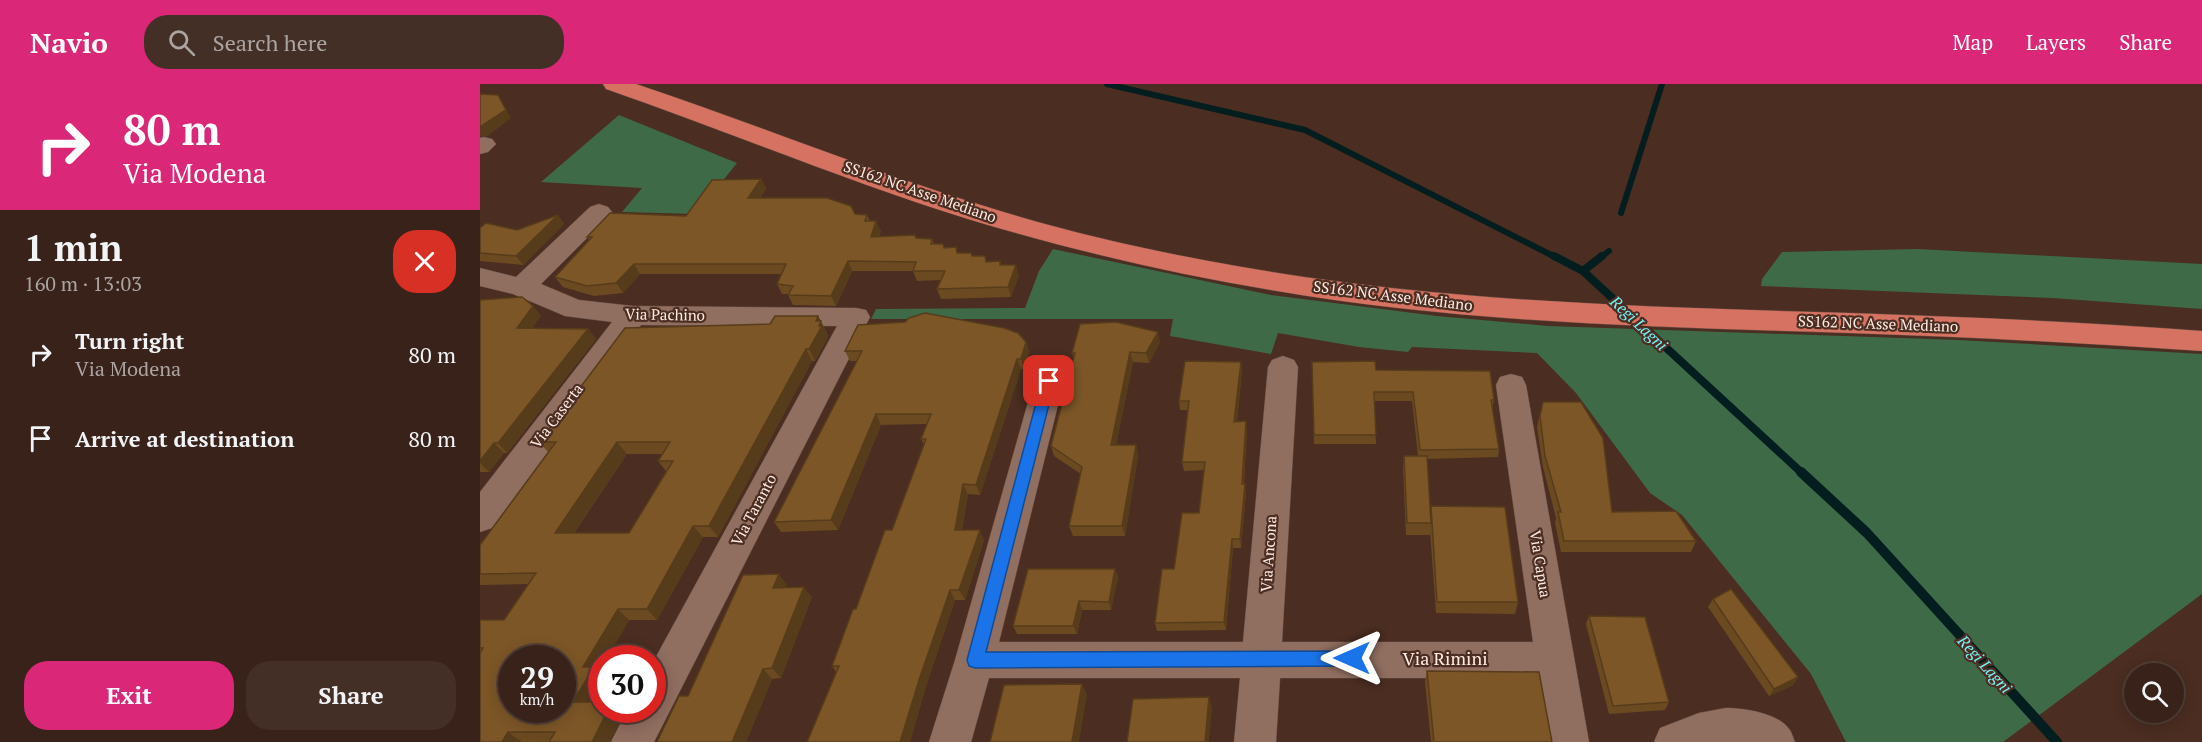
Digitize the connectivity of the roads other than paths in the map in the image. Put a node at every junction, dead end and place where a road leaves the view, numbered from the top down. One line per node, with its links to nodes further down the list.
1 (614, 84): 9 (highway, SS162 NC Asse Mediano)
2 (667, 84): 8 (highway, SS162 NC Asse Mediano)
3 (599, 212): 5 (street)
4 (480, 277): 5 (street, Via Pachino)
5 (522, 287): 6 (street, Via Pachino)
6 (633, 315): 7 (street, Via Pachino); 13 (street, Via Caserta)
7 (856, 317): 17 (street, Via Taranto)
8 (2202, 320)
9 (2202, 341)
10 (1283, 367): 14 (street, Via Ancona)
11 (1049, 381): 15 (street)
12 (1511, 385): 16 (street, Via Capua)
13 (480, 518)
14 (1261, 658): 15 (street, Via Rimini); 16 (street, Via Rimini); 21 (street, Via Ancona)
15 (975, 660): 20 (street)
16 (1556, 660): 22 (street, Via Capua)
17 (666, 677)
18 (642, 723): 19 (street)
19 (632, 742)
20 (950, 742)
21 (1254, 742)
22 (1568, 742)
23 (1675, 742): 24 (street)
24 (1774, 742)

